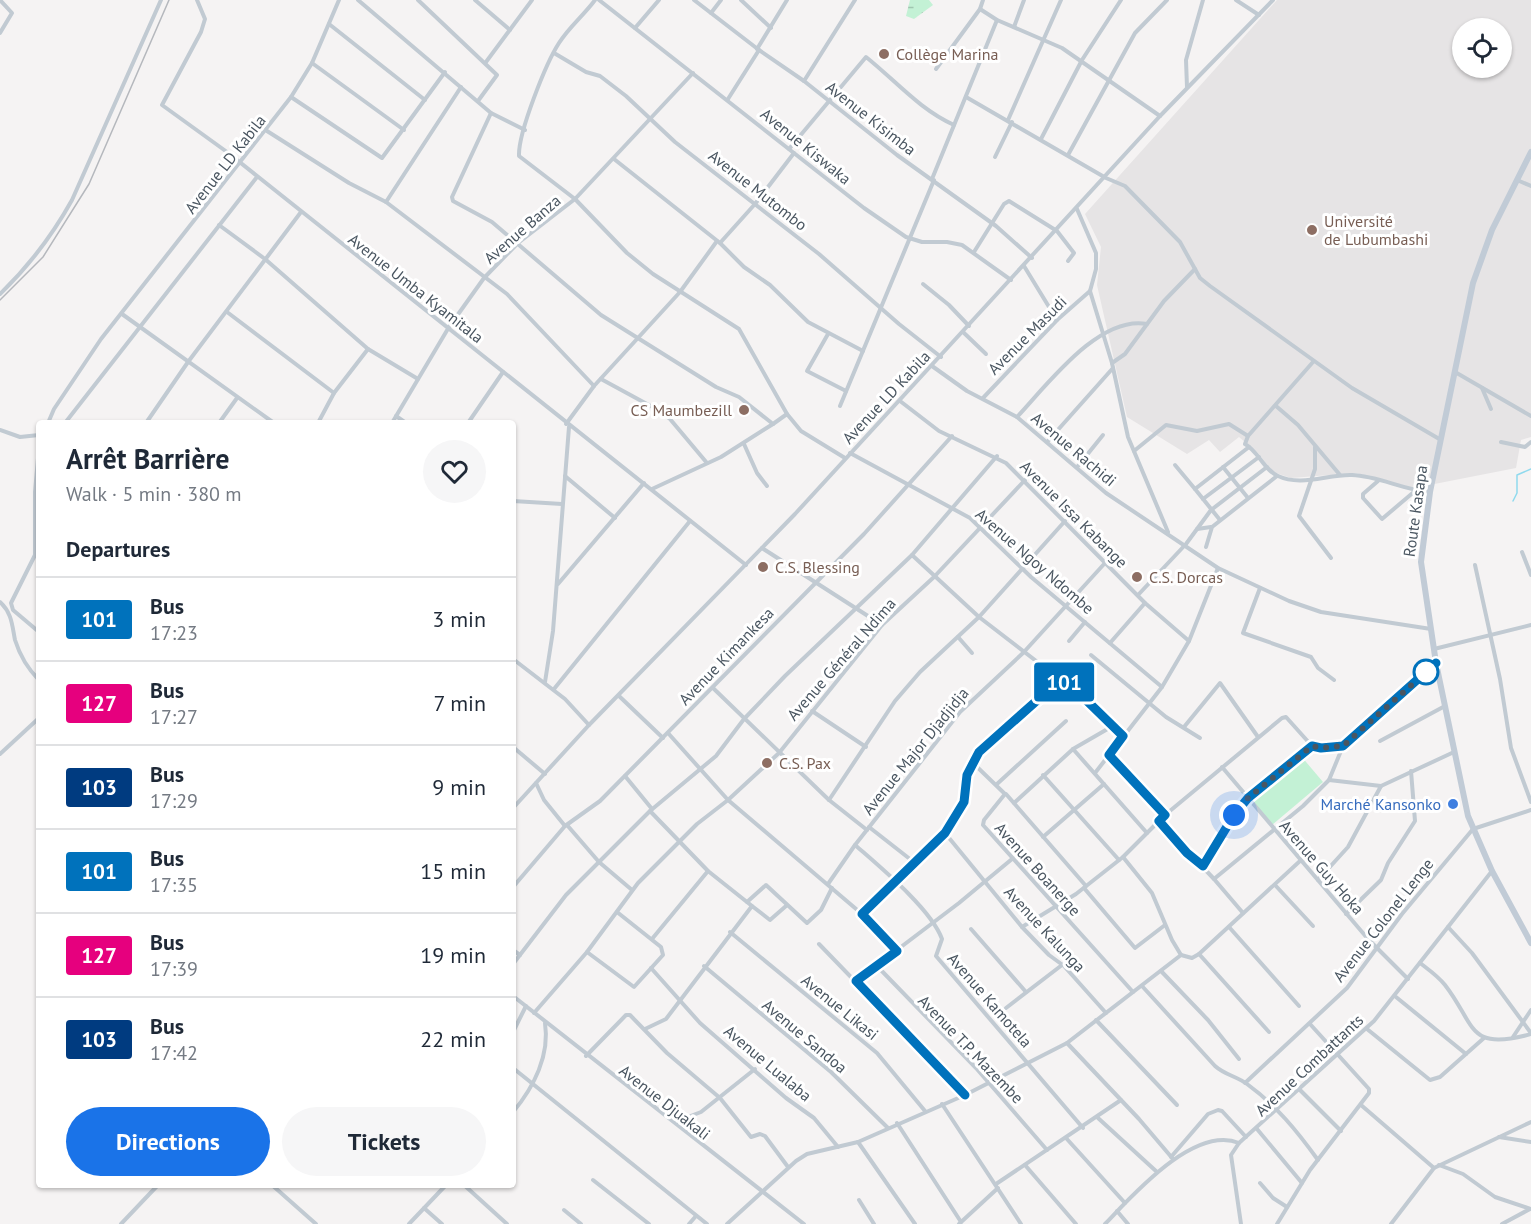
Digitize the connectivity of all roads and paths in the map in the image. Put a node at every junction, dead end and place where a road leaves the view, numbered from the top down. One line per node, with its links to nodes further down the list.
1 (0, 0): 33 (street)
2 (161, 0): 96 (street)
3 (197, 0): 68 (street, Avenue Umba Kyamitala)
4 (339, 0): 28 (street, Avenue LD Kabila)
5 (418, 0): 38 (street)
6 (475, 0): 32 (street)
7 (532, 0): 32 (street)
8 (597, 0): 30 (street, Avenue Kiswaka); 36 (street)
9 (659, 0): 30 (street)
10 (694, 0): 25 (street, Avenue Kisimba)
11 (722, 0): 25 (street)
12 (741, 0): 31 (street)
13 (788, 0): 31 (street)
14 (855, 0): 44 (street)
15 (983, 0): 24 (street)
16 (1024, 0): 29 (street)
17 (1061, 0): 34 (street)
18 (1120, 0): 37 (street)
19 (1167, 0): 43 (street)
20 (1203, 0): 46 (street)
21 (1236, 0): 26 (street)
22 (1273, 0): 26 (street, Avenue LD Kabila)
23 (359, 1): 41 (street)
24 (980, 9): 27 (street); 40 (street)
25 (711, 13): 35 (street, Avenue Kisimba)
26 (1258, 15): 46 (street, Avenue LD Kabila)
27 (997, 20): 29 (street); 48 (street)
28 (329, 24): 39 (street, Avenue LD Kabila); 50 (street)
29 (1014, 27): 34 (street)
30 (635, 28): 42 (street, Avenue Kiswaka)
31 (771, 28): 35 (street)
32 (510, 30): 38 (street)
33 (0, 33)
34 (1043, 39): 37 (street); 56 (street)
35 (758, 50): 44 (street, Avenue Kisimba); 49 (street)
36 (554, 53): 55 (street, Avenue Mutombo); 59 (street)
37 (1082, 60): 43 (street); 61 (street)
38 (486, 62): 52 (street)
39 (312, 63): 47 (street, Avenue LD Kabila); 58 (street)
40 (936, 69)
41 (445, 72): 45 (street); 50 (street)
42 (693, 74): 49 (street, Avenue Kiswaka); 55 (street, Avenue Banza)
43 (1111, 80): 54 (street); 65 (street)
44 (804, 81): 51 (street, Avenue Kisimba)
45 (461, 87): 52 (street); 75 (street)
46 (1187, 88): 54 (street, Avenue LD Kabila)
47 (291, 97): 58 (street); 60 (street, Avenue LD Kabila)
48 (966, 97): 56 (street); 57 (street)
49 (728, 99): 62 (street, Avenue Kiswaka)
50 (425, 100): 58 (street)
51 (829, 100): 57 (street); 62 (street); 71 (street, Avenue Kisimba)
52 (478, 101): 53 (street)
53 (491, 112): 59 (street); 84 (street)
54 (1160, 116): 70 (street, Avenue LD Kabila)
55 (651, 119): 67 (street, Avenue Banza); 76 (street, Avenue Mutombo)
56 (1010, 121): 61 (street); 66 (street)
57 (954, 124): 71 (street)
58 (404, 130)
59 (525, 130): 74 (street)
60 (267, 131): 68 (street, Avenue LD Kabila); 75 (street)
61 (1041, 140): 65 (street)
62 (789, 149): 64 (street, Avenue Kiswaka)
63 (1531, 152): 72 (main road, Route Kasapa)
64 (794, 153): 76 (street); 82 (street, Avenue Kiswaka)
65 (1068, 155): 70 (street)
66 (995, 157)
67 (614, 159): 74 (street, Avenue Banza); 83 (street)
68 (241, 164): 69 (street, Avenue Umba Kyamitala); 99 (street, Avenue LD Kabila)
69 (257, 177): 78 (street, Avenue Umba Kyamitala); 80 (street, Avenue LD Kabila)
70 (1106, 178): 77 (street, Avenue LD Kabila); 90 (street)
71 (933, 180): 79 (street, Avenue Kisimba); 82 (street)
72 (1517, 180): 73 (street); 118 (main road, Route Kasapa)
73 (1531, 186)
74 (575, 199): 84 (street, Avenue Banza); 95 (street)
75 (386, 202): 91 (street)
76 (755, 204): 83 (street); 97 (street, Avenue Mutombo)
77 (1077, 209): 81 (street, Avenue LD Kabila); 94 (street)
78 (301, 212): 87 (street); 104 (street, Avenue Umba Kyamitala)
79 (993, 223): 81 (street); 85 (street); 86 (street, Avenue Kisimba)
80 (219, 225): 87 (street); 103 (street, Avenue LD Kabila)
81 (1057, 231): 86 (street, Avenue LD Kabila); 88 (street)
82 (910, 239): 85 (street, Avenue Kiswaka); 97 (street)
83 (719, 242): 95 (street); 107 (street)
84 (518, 243): 91 (street, Avenue Banza); 108 (street)
85 (974, 252): 92 (street, Avenue Kiswaka)
86 (1032, 258): 89 (street, Avenue LD Kabila)
87 (265, 259): 98 (street); 109 (street)
88 (1068, 261)
89 (1024, 266): 92 (street, Avenue LD Kabila); 100 (street)
90 (1195, 269): 101 (street); 114 (street)
91 (484, 278): 104 (street, Avenue Banza); 122 (street)
92 (1011, 280): 102 (street, Avenue LD Kabila)
93 (922, 284): 102 (street)
94 (1090, 291): 100 (street, Avenue Masudi); 106 (street)
95 (680, 292): 108 (street); 131 (street)
96 (0, 294)
97 (881, 309): 110 (street); 112 (street, Avenue Mutombo)
98 (227, 312): 113 (street); 124 (street)
99 (122, 314): 103 (street); 135 (street, Avenue LD Kabila)
100 (1057, 320): 126 (street, Avenue Masudi)
101 (1147, 324): 106 (street); 115 (street)
102 (969, 326): 105 (street, Avenue LD Kabila)
103 (139, 327): 113 (street); 136 (street, Avenue LD Kabila)
104 (449, 327): 117 (street, Avenue Umba Kyamitala); 119 (street, Avenue Banza)
105 (963, 332): 111 (street); 112 (street, Avenue LD Kabila)
106 (1104, 332): 115 (street); 134 (street)
107 (828, 334): 110 (street); 123 (street)
108 (635, 338): 120 (street); 144 (street)
109 (368, 350): 119 (street); 124 (street)
110 (863, 351): 123 (street)
111 (986, 354)
112 (941, 357): 116 (street, Avenue LD Kabila)
113 (188, 362): 125 (street); 137 (street)
114 (1313, 362): 129 (street); 151 (street)
115 (1113, 365): 152 (street); 158 (street)
116 (932, 366): 126 (street, Avenue Rachidi); 127 (street, Avenue LD Kabila)
117 (503, 372): 143 (street); 145 (street, Avenue Umba Kyamitala)
118 (1455, 372): 121 (street); 151 (main road, Route Kasapa)
119 (418, 379): 132 (street, Avenue Banza)
120 (601, 379): 122 (street); 163 (street)
121 (1480, 385): 130 (street); 133 (street)
122 (594, 386): 145 (street)
123 (846, 391): 128 (street)
124 (334, 393): 140 (street)
125 (237, 398): 138 (street); 139 (street)
126 (983, 398): 134 (street, Avenue Rachidi)
127 (900, 401): 149 (street, Avenue Issa Kabange); 159 (street, Avenue LD Kabila)
128 (840, 406)
129 (1276, 406): 150 (street); 157 (street)
130 (1491, 409)
131 (787, 414): 144 (street); 162 (street)
132 (396, 416): 141 (street, Avenue Banza); 142 (street)
133 (1531, 416)
134 (1017, 417): 152 (street, Avenue Rachidi)
135 (50, 420)
136 (67, 420)
137 (148, 420)
138 (221, 420)
139 (270, 420)
140 (320, 420)
141 (394, 420)
142 (402, 420)
143 (470, 420)
144 (773, 424): 155 (street)
145 (568, 425): 169 (street); 176 (street, Avenue Umba Kyamitala)
146 (0, 430): 147 (street)
147 (36, 435)
148 (1103, 435): 165 (street)
149 (951, 436): 160 (street, Avenue Issa Kabange); 178 (street, Avenue Kimankesa)
150 (1248, 436): 156 (street); 158 (street)
151 (1441, 440): 183 (main road, Route Kasapa)
152 (1048, 441): 165 (street, Avenue Rachidi)
153 (1501, 442): 154 (street)
154 (1531, 442)
155 (744, 444): 163 (street); 177 (street)
156 (1250, 447): 161 (street); 166 (street)
157 (1315, 447): 168 (street); 172 (street)
158 (1134, 451): 197 (street)
159 (850, 453): 162 (street, Avenue LD Kabila); 178 (street, Avenue Ngoy Ndombe)
160 (997, 456): 173 (street, Avenue Issa Kabange); 188 (street)
161 (1259, 457): 167 (street); 171 (street)
162 (845, 458): 200 (street, Avenue LD Kabila)
163 (708, 464): 180 (street)
164 (1175, 465): 181 (street)
165 (1078, 466): 197 (street, Avenue Rachidi)
166 (1223, 467): 171 (street); 181 (street)
167 (1267, 467): 170 (street); 179 (street)
168 (1340, 475): 172 (street); 175 (street)
169 (564, 476): 187 (street); 190 (street)
170 (1276, 476): 172 (street); 184 (street)
171 (1231, 478): 179 (street); 185 (street)
172 (1313, 479): 203 (street)
173 (1025, 480): 192 (street, Avenue Issa Kabange); 194 (street, Avenue Général Ndima)
174 (36, 481): 219 (street)
175 (1379, 481): 182 (street); 182 (street)
176 (644, 483): 180 (street, Avenue Umba Kyamitala); 190 (street)
177 (767, 486)
178 (906, 486): 188 (street, Avenue Ngoy Ndombe); 211 (street, Avenue Kimankesa)
179 (1240, 488): 184 (street); 189 (street)
180 (652, 489): 193 (street, Avenue Umba Kyamitala)
181 (1195, 489): 185 (street)
182 (1416, 491): 183 (street)
183 (1430, 492): 224 (main road, Route Kasapa)
184 (1248, 498): 191 (street)
185 (1203, 499): 189 (street)
186 (516, 501): 187 (street)
187 (562, 504): 212 (street)
188 (954, 508): 194 (street, Avenue Ngoy Ndombe); 202 (street)
189 (1211, 510): 191 (street); 196 (street)
190 (615, 518): 212 (street)
191 (1220, 520): 195 (street)
192 (1065, 521): 204 (street, Avenue Issa Kabange); 207 (street)
193 (690, 522): 205 (street, Avenue Umba Kyamitala); 243 (street)
194 (980, 527): 207 (street, Avenue Ngoy Ndombe); 210 (street, Avenue Général Ndima)
195 (1212, 527): 196 (street); 199 (street)
196 (1197, 529): 198 (street)
197 (1168, 533): 198 (street, Avenue Rachidi)
198 (1186, 544): 208 (street, Avenue Rachidi); 214 (street)
199 (1206, 547)
200 (762, 549): 205 (street, Avenue LD Kabila); 211 (street)
201 (1522, 552): 209 (street)
202 (912, 555): 210 (street); 218 (street)
203 (1331, 558)
204 (1105, 563): 214 (street, Avenue Issa Kabange); 217 (street, Avenue Major Djadjidja)
205 (746, 565): 244 (street, Avenue LD Kabila)
206 (1475, 565): 227 (street)
207 (1021, 567): 217 (street, Avenue Ngoy Ndombe); 220 (street)
208 (1218, 568): 213 (street, Avenue Rachidi); 229 (street)
209 (1531, 575)
210 (934, 577): 220 (street); 222 (street, Avenue Général Ndima)
211 (815, 584): 218 (street); 242 (street, Avenue Kimankesa)
212 (557, 585): 240 (street)
213 (1260, 588): 224 (street, Avenue Rachidi); 239 (street)
214 (1138, 595): 216 (street, Avenue Issa Kabange)
215 (0, 602): 219 (street)
216 (1146, 603): 229 (street, Avenue Issa Kabange); 230 (street)
217 (1066, 605): 221 (street, Avenue Ngoy Ndombe); 233 (street, Avenue Major Djadjidja)
218 (857, 609): 222 (street); 248 (street)
219 (11, 611): 225 (street); 237 (street)
220 (980, 617): 226 (street); 233 (street)
221 (1085, 621): 228 (street); 230 (street, Avenue Ngoy Ndombe)
222 (882, 625): 247 (street, Avenue Général Ndima)
223 (1531, 625): 227 (street)
224 (1431, 629): 231 (main road, Route Kasapa)
225 (36, 630)
226 (957, 637): 232 (street); 262 (street)
227 (1491, 637): 231 (street); 286 (street)
228 (1069, 641)
229 (1189, 641): 241 (street)
230 (1110, 643): 241 (street, Avenue Ngoy Ndombe)
231 (1434, 649): 236 (main road, Route Kasapa)
232 (972, 653)
233 (1023, 653): 238 (street); 295 (street, Avenue Major Djadjidja)
234 (1091, 655): 245 (street)
235 (516, 661): 240 (street)
236 (1436, 663): 246 (main road, Route Kasapa); 261 (street)
237 (36, 677)
238 (1060, 680): 252 (street); 269 (street)
239 (1334, 680)
240 (545, 682): 243 (street)
241 (1162, 687): 245 (street)
242 (713, 688): 248 (street); 254 (street, Avenue Kimankesa)
243 (554, 689): 251 (street)
244 (620, 696): 251 (street, Avenue LD Kabila); 257 (street)
245 (1150, 704): 253 (street); 255 (street)
246 (1446, 706): 259 (street); 265 (main road, Route Kasapa)
247 (812, 711): 262 (street); 266 (street, Avenue Général Ndima)
248 (744, 720): 266 (street); 271 (street)
249 (36, 721): 267 (street)
250 (1066, 721): 279 (street)
251 (590, 725): 274 (street, Avenue LD Kabila)
252 (1111, 727): 255 (street); 263 (street)
253 (1184, 727): 256 (street); 258 (street)
254 (668, 733): 257 (street, Avenue Kimankesa); 271 (street)
255 (1123, 736): 268 (street)
256 (1258, 737): 260 (street); 270 (street)
257 (663, 738): 276 (street, Avenue Kimankesa)
258 (1200, 738)
259 (1380, 741)
260 (1312, 746): 261 (street); 283 (street)
261 (1343, 746): 277 (street)
262 (866, 747): 285 (street)
263 (1073, 749): 273 (street); 275 (street)
264 (516, 750): 274 (street)
265 (1454, 752): 272 (street); 297 (main road, Route Kasapa)
266 (778, 753): 284 (street, Avenue Général Ndima); 285 (street)
267 (0, 754)
268 (1109, 755): 273 (street); 292 (street)
269 (972, 762): 279 (street, Avenue Boanerge); 298 (street)
270 (1222, 767): 283 (street, Avenue Guy Hoka); 292 (street)
271 (699, 768): 284 (street); 289 (street)
272 (1412, 771): 281 (street); 327 (street)
273 (1095, 773): 280 (street)
274 (545, 774): 278 (street, Avenue LD Kabila)
275 (1043, 775): 287 (street); 290 (street)
276 (625, 776): 289 (street); 294 (street, Avenue Kimankesa)
277 (1329, 780): 281 (street); 296 (street)
278 (536, 783): 288 (street, Avenue LD Kabila); 294 (street)
279 (997, 784): 282 (street, Avenue Boanerge)
280 (1104, 784): 290 (street); 299 (street)
281 (1381, 786): 312 (street)
282 (1005, 794): 287 (street); 304 (street, Avenue Boanerge)
283 (1248, 798): 296 (street, Avenue Guy Hoka); 308 (street)
284 (728, 800): 301 (street, Avenue Général Ndima); 317 (street)
285 (829, 800): 295 (street)
286 (1531, 802)
287 (1014, 803): 300 (street)
288 (516, 805)
289 (651, 810): 301 (street); 305 (street)
290 (1074, 810): 300 (street); 303 (street)
291 (1531, 810): 297 (street)
292 (1165, 815): 293 (street)
293 (1159, 821): 299 (street); 308 (street)
294 (566, 826): 305 (street); 315 (street, Avenue Kimankesa)
295 (868, 828): 302 (street, Avenue Major Djadjidja); 307 (street)
296 (1274, 829): 306 (street, Avenue Guy Hoka); 311 (street)
297 (1473, 829): 310 (main road, Route Kasapa); 339 (street, Avenue Colonel Lenge)
298 (945, 833): 307 (street); 314 (street, Avenue Kalunga)
299 (1147, 833): 303 (street)
300 (1043, 837): 318 (street)
301 (678, 843): 309 (street); 319 (street, Avenue Général Ndima)
302 (855, 844): 313 (street); 317 (street, Avenue Major Djadjidja)
303 (1121, 858): 318 (street); 329 (street)
304 (1012, 859): 314 (street); 323 (street, Avenue Boanerge)
305 (599, 861): 319 (street); 344 (street)
306 (1300, 861): 312 (street, Avenue Guy Hoka); 316 (street)
307 (915, 862): 313 (street)
308 (1203, 866): 311 (street)
309 (708, 871): 320 (street); 336 (street)
310 (1492, 871): 333 (street, Avenue Combattants); 337 (main road, Route Kasapa)
311 (1214, 879): 325 (street)
312 (1318, 880): 327 (street, Avenue Guy Hoka)
313 (895, 881): 326 (street); 328 (street)
314 (985, 882): 328 (street); 331 (street, Avenue Kalunga)
315 (516, 884)
316 (1275, 885): 325 (street); 330 (street)
317 (830, 886): 322 (street, Avenue Major Djadjidja); 326 (street)
318 (1085, 887): 323 (street); 329 (street)
319 (632, 890): 324 (street, Avenue Général Ndima)
320 (747, 902): 321 (street); 322 (street)
321 (752, 906): 322 (street); 335 (street)
322 (786, 906)
323 (1056, 907): 331 (street); 357 (street, Avenue Boanerge)
324 (617, 912): 336 (street); 342 (street, Avenue Général Ndima)
325 (1243, 913): 332 (street)
326 (862, 914): 340 (street)
327 (1346, 914): 339 (street, Avenue Guy Hoka)
328 (933, 923): 340 (street); 383 (street, Avenue Kamotela)
329 (1165, 925): 345 (street)
330 (1313, 926)
331 (1022, 927): 349 (street, Avenue Kalunga)
332 (1228, 927): 343 (street); 362 (street)
333 (1448, 927): 347 (street, Avenue Combattants); 368 (street)
334 (971, 929): 356 (street)
335 (730, 932): 350 (street); 398 (street, Avenue Likasi)
336 (652, 939): 351 (street)
337 (1531, 943)
338 (819, 944): 354 (street)
339 (1377, 949): 353 (street, Avenue Guy Hoka); 370 (street, Avenue Colonel Lenge)
340 (897, 951): 348 (street)
341 (516, 952): 344 (street)
342 (587, 952): 351 (street); 365 (street, Avenue Général Ndima)
343 (1199, 954): 345 (street); 374 (street)
344 (520, 955): 346 (street)
345 (1181, 955): 352 (street)
346 (516, 960)
347 (1420, 963): 353 (street, Avenue Combattants); 376 (street)
348 (876, 965): 354 (street); 386 (street, Avenue T.P. Mazembe)
349 (1062, 965): 356 (street); 366 (street, Avenue Kalunga)
350 (704, 966): 360 (street); 403 (street, Avenue Sandoa)
351 (651, 968): 360 (street, Avenue Lualaba)
352 (1161, 972): 355 (street); 382 (street)
353 (1408, 979): 358 (street, Avenue Combattants)
354 (856, 981): 390 (street)
355 (1142, 986): 357 (street); 387 (street)
356 (1026, 992): 363 (street)
357 (1133, 992): 366 (street)
358 (1396, 997): 373 (street, Avenue Combattants); 379 (street)
359 (516, 998): 361 (street, Avenue Djuakali)
360 (678, 1000): 372 (street); 384 (street, Avenue Lualaba)
361 (526, 1006): 365 (street, Avenue Djuakali); 371 (street)
362 (1299, 1006)
363 (1006, 1008)
364 (1531, 1010): 368 (street)
365 (534, 1012): 369 (street, Avenue Djuakali)
366 (1106, 1012): 367 (street)
367 (1096, 1020): 378 (street); 394 (street)
368 (1522, 1022): 375 (street); 377 (street)
369 (545, 1023): 381 (street, Avenue Djuakali); 388 (street)
370 (1310, 1024): 380 (street); 387 (street, Avenue Colonel Lenge)
371 (516, 1026)
372 (645, 1029): 381 (street); 391 (street)
373 (1367, 1029): 379 (street); 380 (street, Avenue Combattants)
374 (1269, 1032)
375 (1531, 1034): 377 (street)
376 (1484, 1038): 377 (street); 379 (street)
377 (1513, 1038)
378 (1067, 1043): 383 (street); 392 (street)
379 (1466, 1054)
380 (1337, 1055): 389 (street, Avenue Combattants); 395 (street)
381 (586, 1056): 400 (street, Avenue Djuakali)
382 (1239, 1059)
383 (1028, 1062): 386 (street); 404 (street)
384 (755, 1069): 391 (street); 413 (street, Avenue Lualaba)
385 (516, 1071): 388 (street)
386 (988, 1083): 390 (street); 414 (street, Avenue T.P. Mazembe)
387 (1245, 1083): 397 (street)
388 (531, 1084): 396 (street); 437 (street)
389 (1300, 1090): 397 (street, Avenue Combattants); 406 (street)
390 (965, 1095): 393 (street)
391 (720, 1098): 400 (street); 419 (street)
392 (1121, 1100): 399 (street); 415 (street)
393 (942, 1104): 398 (street); 425 (street)
394 (1177, 1105)
395 (1361, 1105): 406 (street); 420 (street)
396 (516, 1107)
397 (1278, 1109): 405 (street, Avenue Combattants); 416 (street)
398 (925, 1111): 402 (street)
399 (1098, 1118): 404 (street); 421 (street)
400 (675, 1122): 430 (street, Avenue Djuakali)
401 (1531, 1122): 408 (street)
402 (897, 1123): 403 (street); 438 (street)
403 (888, 1128): 410 (street)
404 (1083, 1128): 409 (street)
405 (1257, 1129): 407 (street, Avenue Combattants); 424 (street)
406 (1341, 1131): 416 (street)
407 (1246, 1137): 412 (street, Avenue Combattants); 415 (street)
408 (1498, 1137): 411 (street); 418 (street)
409 (1066, 1138): 414 (street); 432 (street)
410 (858, 1142): 413 (street); 451 (street)
411 (1531, 1142)
412 (1239, 1143): 415 (street); 456 (street)
413 (838, 1148): 419 (street)
414 (1047, 1150): 417 (street)
415 (1172, 1158): 421 (street)
416 (1318, 1160): 424 (street)
417 (1025, 1165): 425 (street); 453 (street)
418 (1439, 1165): 420 (street); 459 (street)
419 (788, 1167): 430 (street)
420 (1434, 1168): 458 (street)
421 (1157, 1172): 432 (street)
422 (593, 1180): 445 (street)
423 (1260, 1183): 433 (street)
424 (1302, 1183): 433 (street)
425 (997, 1186): 438 (street); 452 (street)
426 (155, 1188): 439 (street)
427 (275, 1188): 440 (street)
428 (443, 1188): 434 (street)
429 (467, 1188): 443 (street)
430 (761, 1190): 448 (street); 449 (street, Avenue Djuakali)
431 (859, 1200): 450 (street)
432 (1125, 1203): 436 (street)
433 (1287, 1207): 457 (street)
434 (424, 1208): 441 (street); 442 (street)
435 (564, 1210): 444 (street)
436 (1117, 1211): 454 (street); 455 (street)
437 (696, 1216): 446 (street); 447 (street)
438 (959, 1223)
439 (122, 1224)
440 (316, 1224)
441 (409, 1224)
442 (442, 1224)
443 (507, 1224)
444 (581, 1224)
445 (649, 1224)
446 (689, 1224)
447 (707, 1224)
448 (727, 1224)
449 (804, 1224)
450 (874, 1224)
451 (915, 1224)
452 (1021, 1224)
453 (1076, 1224)
454 (1105, 1224)
455 (1128, 1224)
456 (1241, 1224)
457 (1277, 1224)
458 (1391, 1224)
459 (1502, 1224)

